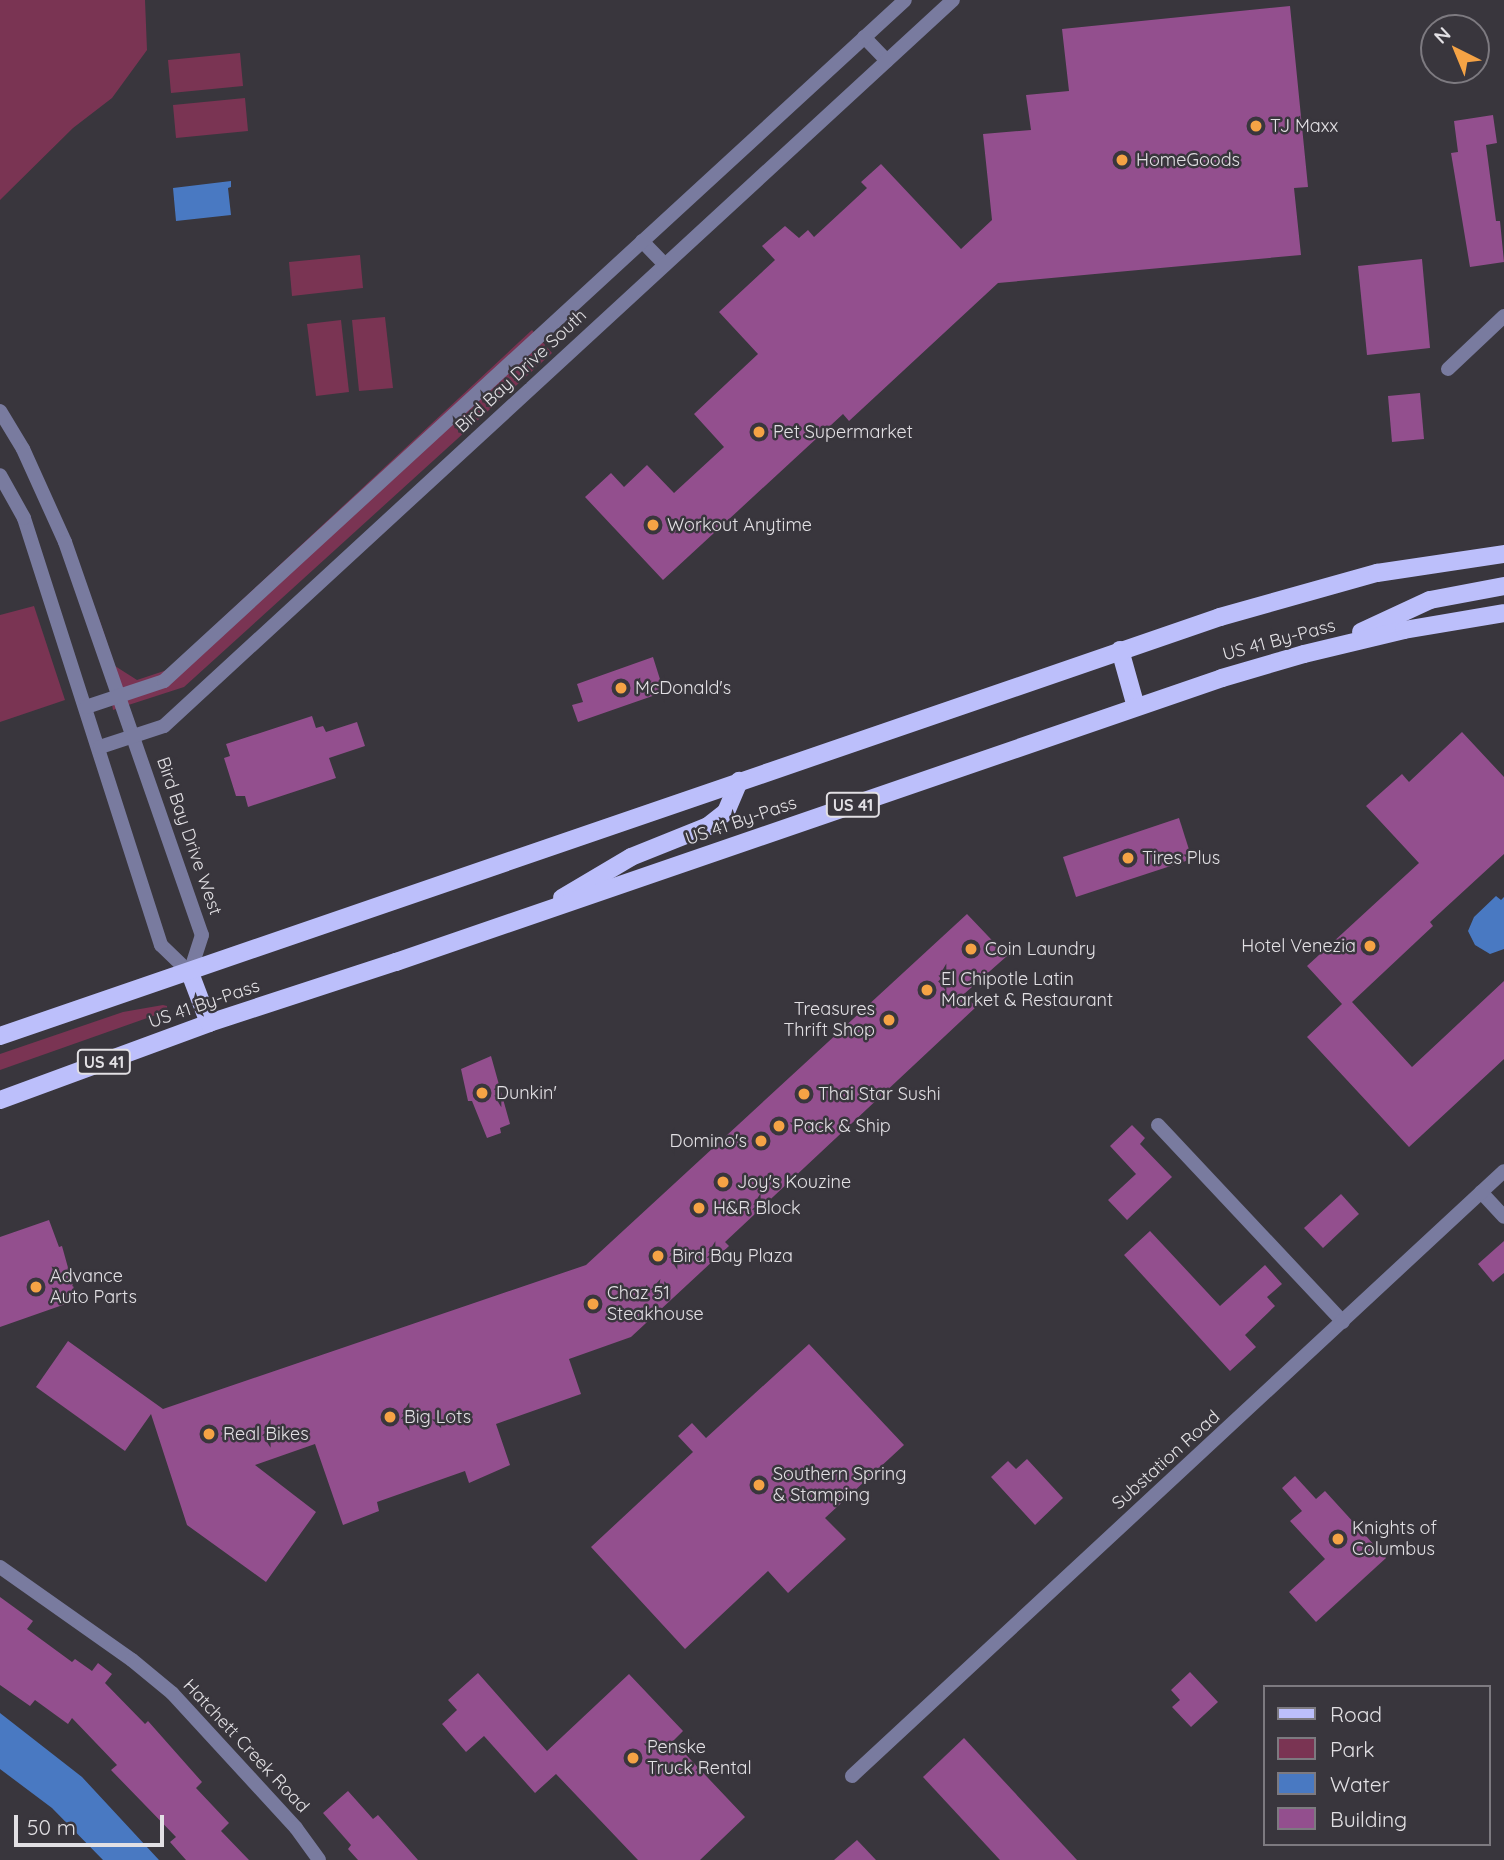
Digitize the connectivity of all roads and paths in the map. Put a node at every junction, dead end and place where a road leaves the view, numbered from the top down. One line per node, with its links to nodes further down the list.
1 (905, 0): 3 (street, Bird Bay Drive South)
2 (953, 0): 4 (street, Bird Bay Drive South)
3 (864, 37): 4 (street); 5 (street, Bird Bay Drive South)
4 (887, 61): 6 (street, Bird Bay Drive South)
5 (642, 241): 6 (street); 16 (street, Bird Bay Drive South)
6 (664, 265): 19 (street, Bird Bay Drive South)
7 (1504, 316): 8 (street)
8 (1448, 369)
9 (0, 411): 16 (street, Bird Bay Drive West)
10 (0, 475): 17 (street)
11 (1504, 554): 15 (main road, US 41 By-Pass)
12 (1504, 586): 14 (main road)
13 (1504, 613): 14 (main road, US 41 By-Pass / US 41)
14 (1326, 648): 18 (main road, US 41 By-Pass / US 41)
15 (1120, 650): 18 (main road); 21 (main road, US 41 By-Pass)
16 (121, 697): 17 (street, Bird Bay Drive South); 19 (street, Bird Bay Drive West)
17 (86, 707): 20 (street)
18 (1136, 707): 22 (main road, US 41 By-Pass / US 41)
19 (135, 736): 20 (street, Bird Bay Drive South); 23 (street, Bird Bay Drive West)
20 (100, 747): 23 (street)
21 (739, 781): 22 (main road); 23 (main road, US 41 By-Pass)
22 (542, 912): 24 (main road, US 41 By-Pass / US 41)
23 (190, 973): 24 (main road); 25 (main road, US 41 By-Pass)
24 (209, 1023): 26 (main road, US 41 By-Pass / US 41)
25 (0, 1036)
26 (0, 1100)
27 (1158, 1125): 31 (street)
28 (1503, 1173): 29 (street, Substation Road)
29 (1481, 1192): 30 (street); 31 (street, Substation Road)
30 (1504, 1217)
31 (1343, 1322): 33 (street, Substation Road)
32 (0, 1566): 34 (street, Hatchett Creek Road)
33 (852, 1776)
34 (319, 1860)

